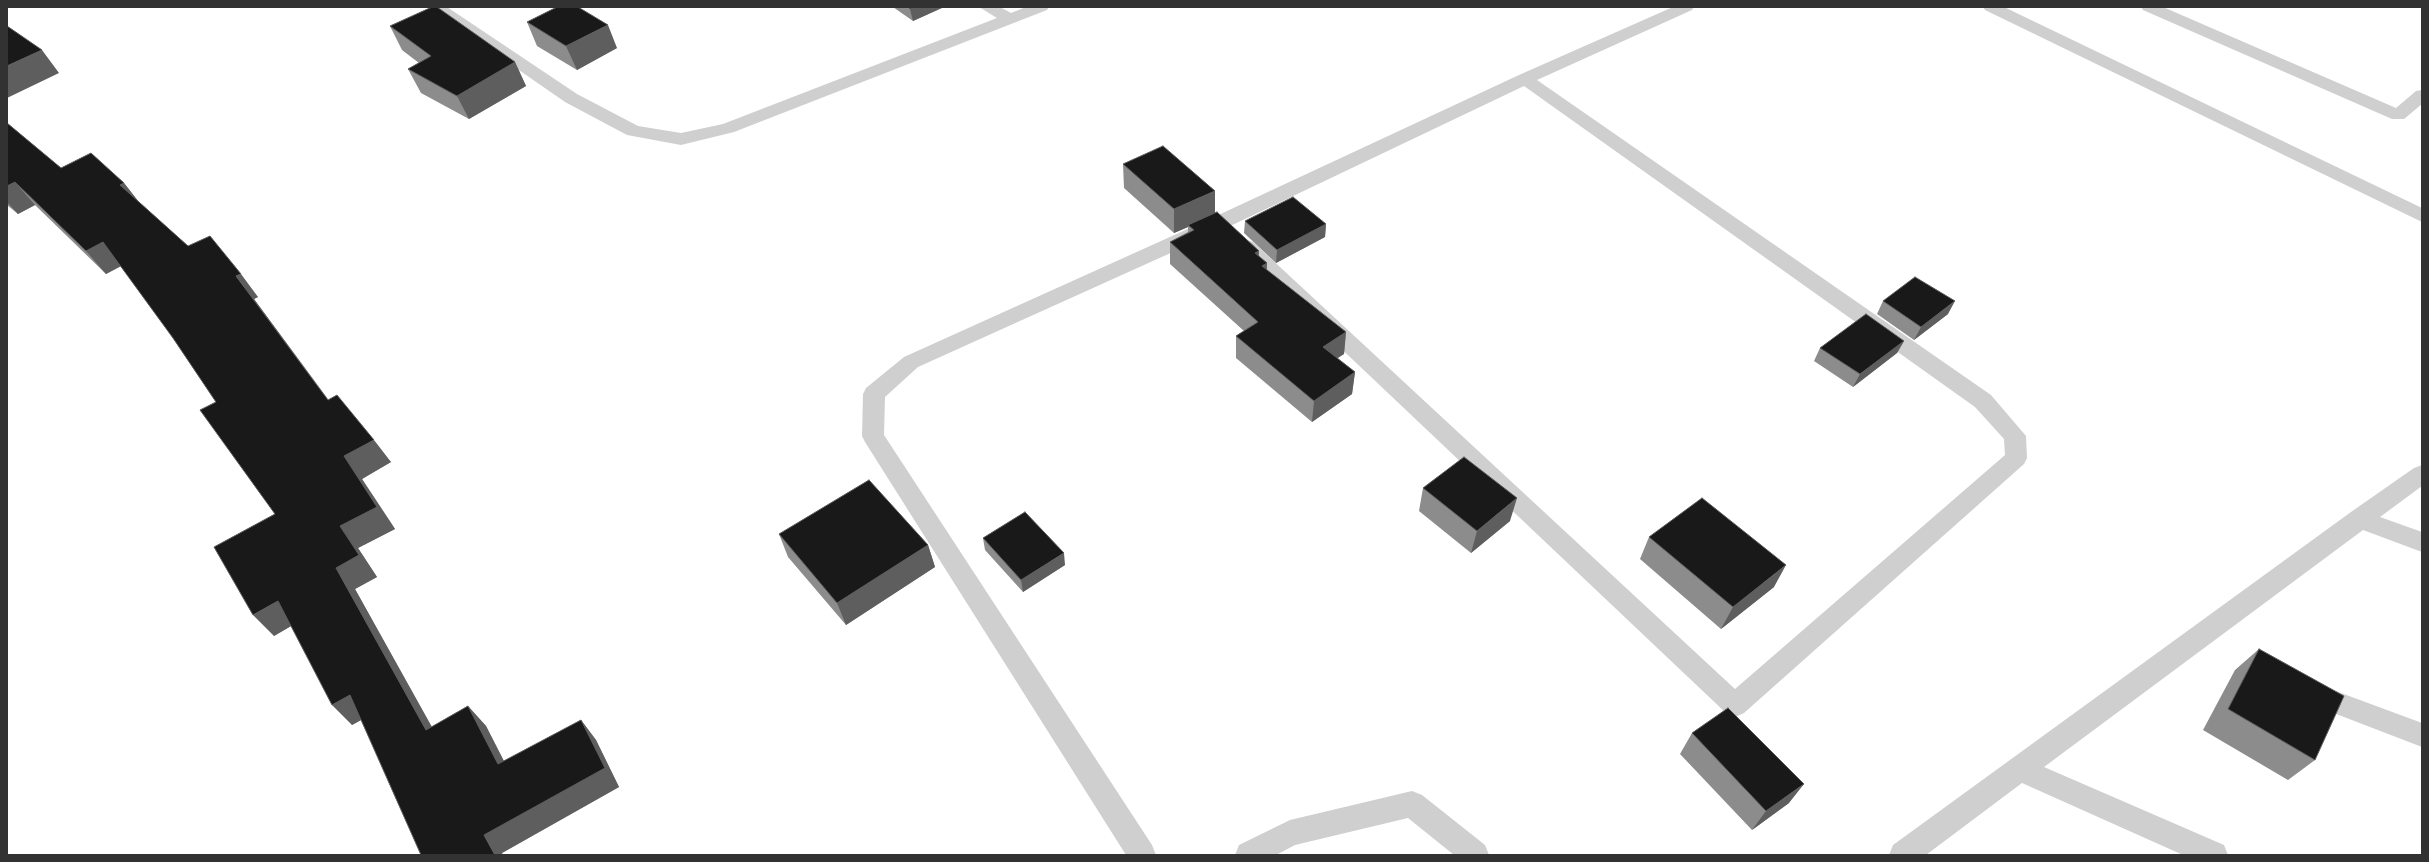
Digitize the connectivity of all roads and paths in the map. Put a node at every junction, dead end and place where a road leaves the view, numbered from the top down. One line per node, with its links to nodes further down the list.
1 (436, 7): 7 (lane)
2 (987, 7): 7 (lane)
3 (1041, 7): 7 (lane)
4 (1686, 7): 8 (lane)
5 (1991, 7): 10 (lane)
6 (2149, 7): 9 (lane)
7 (1009, 18)
8 (1525, 79): 11 (lane); 11 (lane)
9 (2422, 95)
10 (2422, 216)
11 (1219, 223): 18 (lane)
12 (2422, 474): 13 (lane)
13 (2359, 520): 14 (lane); 17 (lane)
14 (2422, 542)
15 (2314, 694): 16 (lane)
16 (2422, 735)
17 (2020, 769): 21 (lane); 22 (lane)
18 (1142, 855)
19 (1249, 855): 20 (lane)
20 (1475, 855)
21 (1902, 855)
22 (2214, 855)

